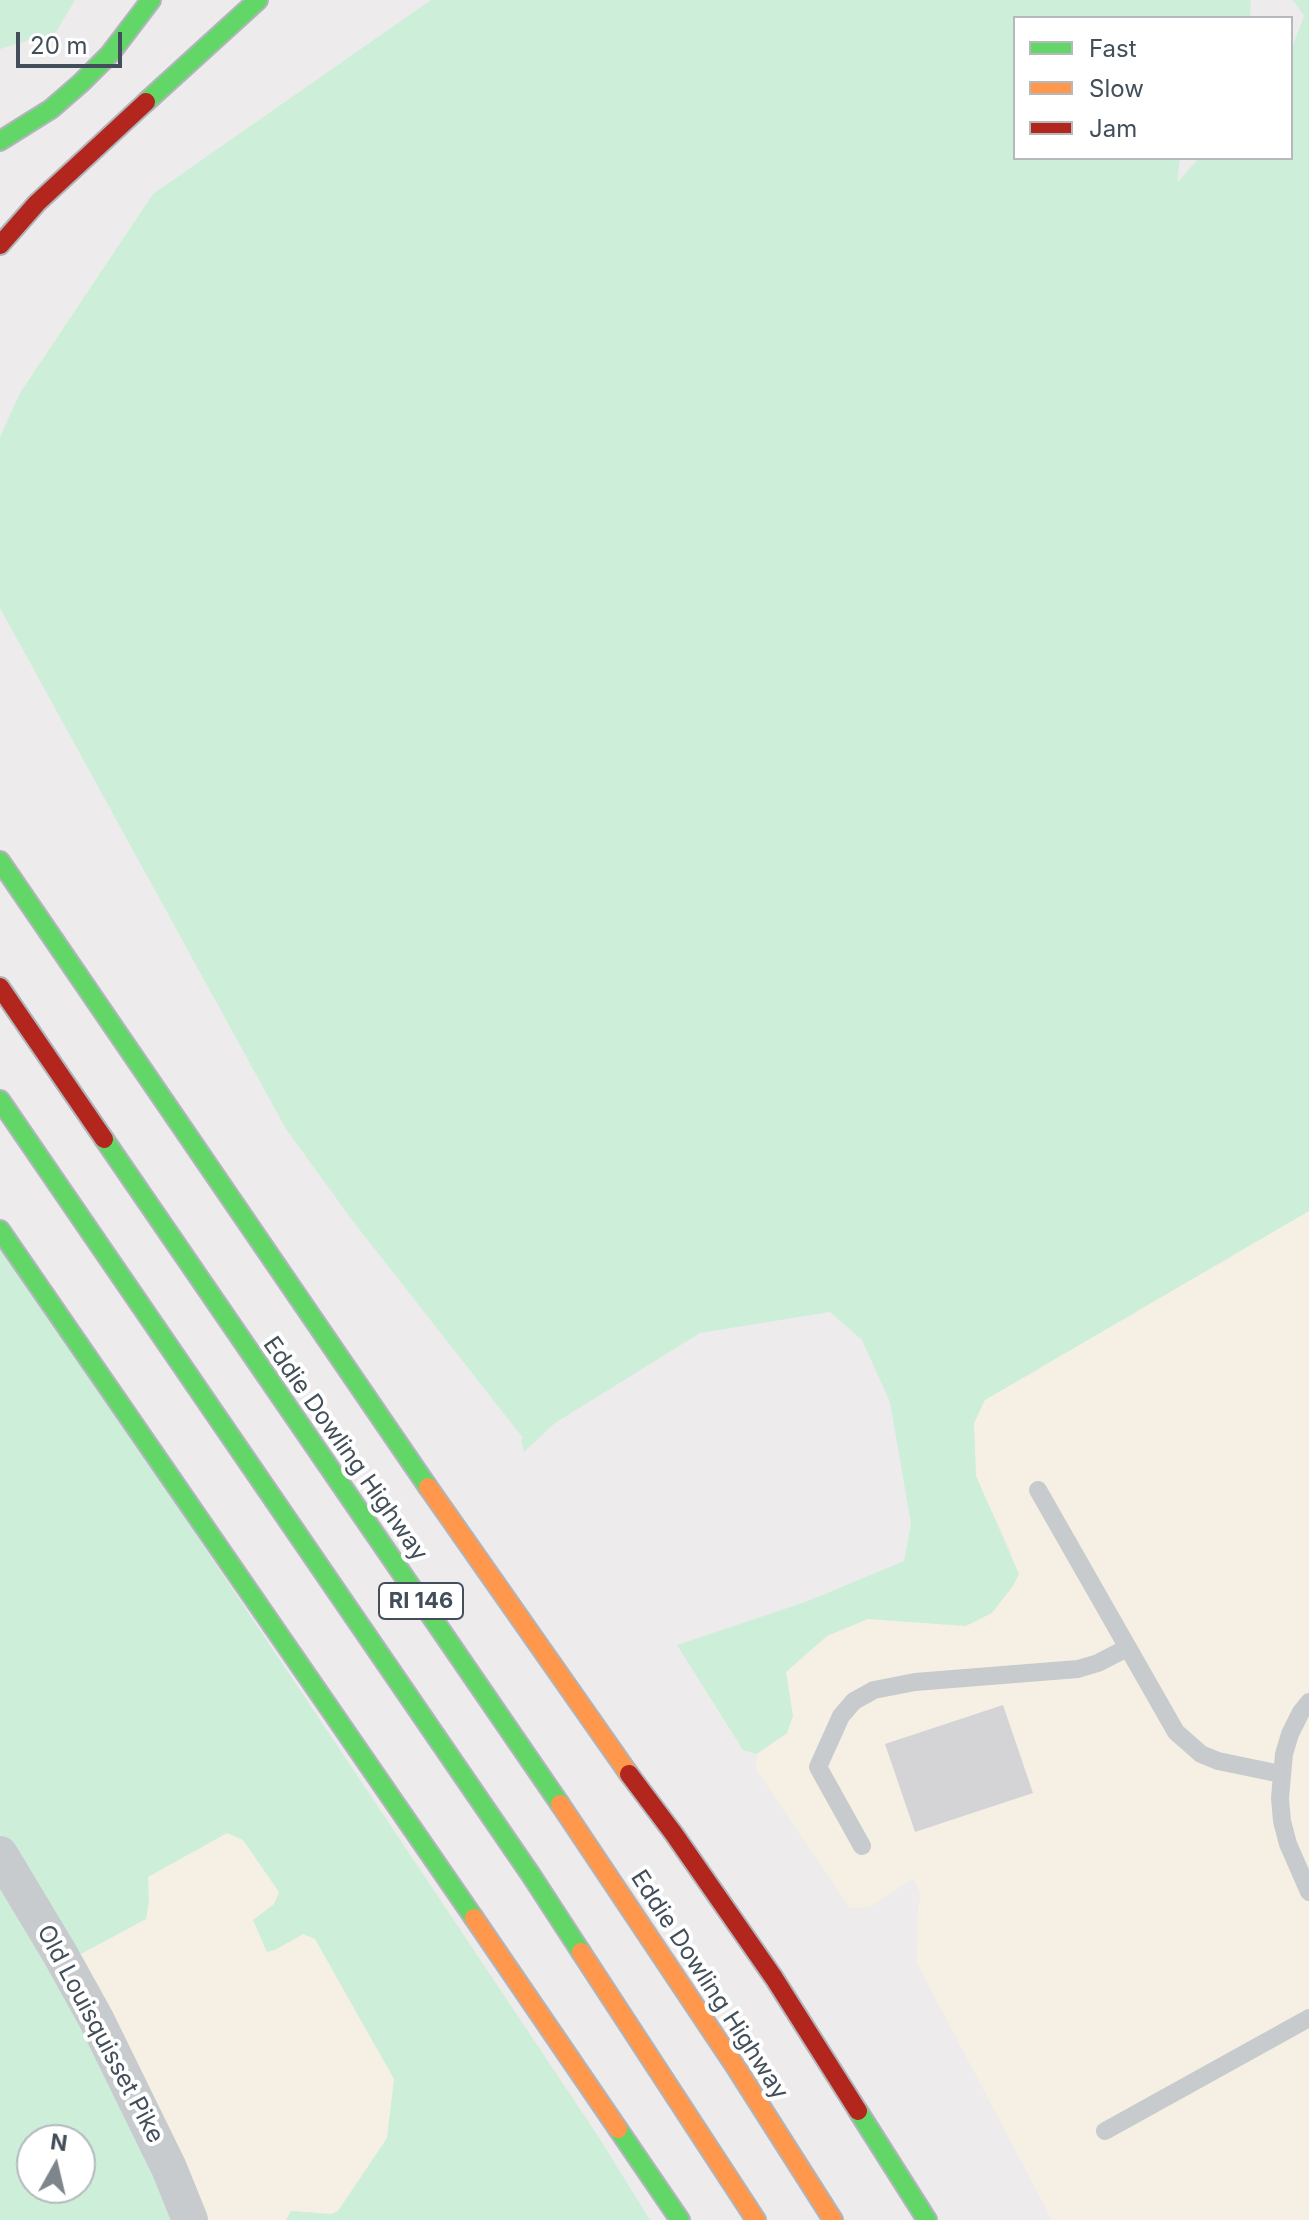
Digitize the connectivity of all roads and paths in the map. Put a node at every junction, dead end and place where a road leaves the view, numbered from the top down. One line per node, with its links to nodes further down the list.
1 (151, 0): 3 (highway)
2 (258, 0): 4 (highway)
3 (0, 141)
4 (0, 245)
5 (3, 865): 12 (highway)
6 (0, 987): 25 (highway, Eddie Dowling Highway / RI 146)
7 (0, 1100): 24 (highway, RI 146)
8 (0, 1230): 14 (highway)
9 (1038, 1490): 10 (lane)
10 (1127, 1648): 13 (lane); 15 (lane)
11 (1309, 1702): 13 (lane)
12 (622, 1765): 18 (highway); 26 (highway)
13 (1281, 1774): 17 (lane)
14 (414, 1831): 21 (highway); 23 (highway)
15 (862, 1846)
16 (0, 1854): 22 (street, Old Louisquisset Pike)
17 (1309, 1892)
18 (734, 1953)
19 (1309, 2018): 20 (lane)
20 (1105, 2131)
21 (649, 2207)
22 (190, 2220)
23 (680, 2220)
24 (756, 2220)
25 (833, 2220)
26 (927, 2220)

